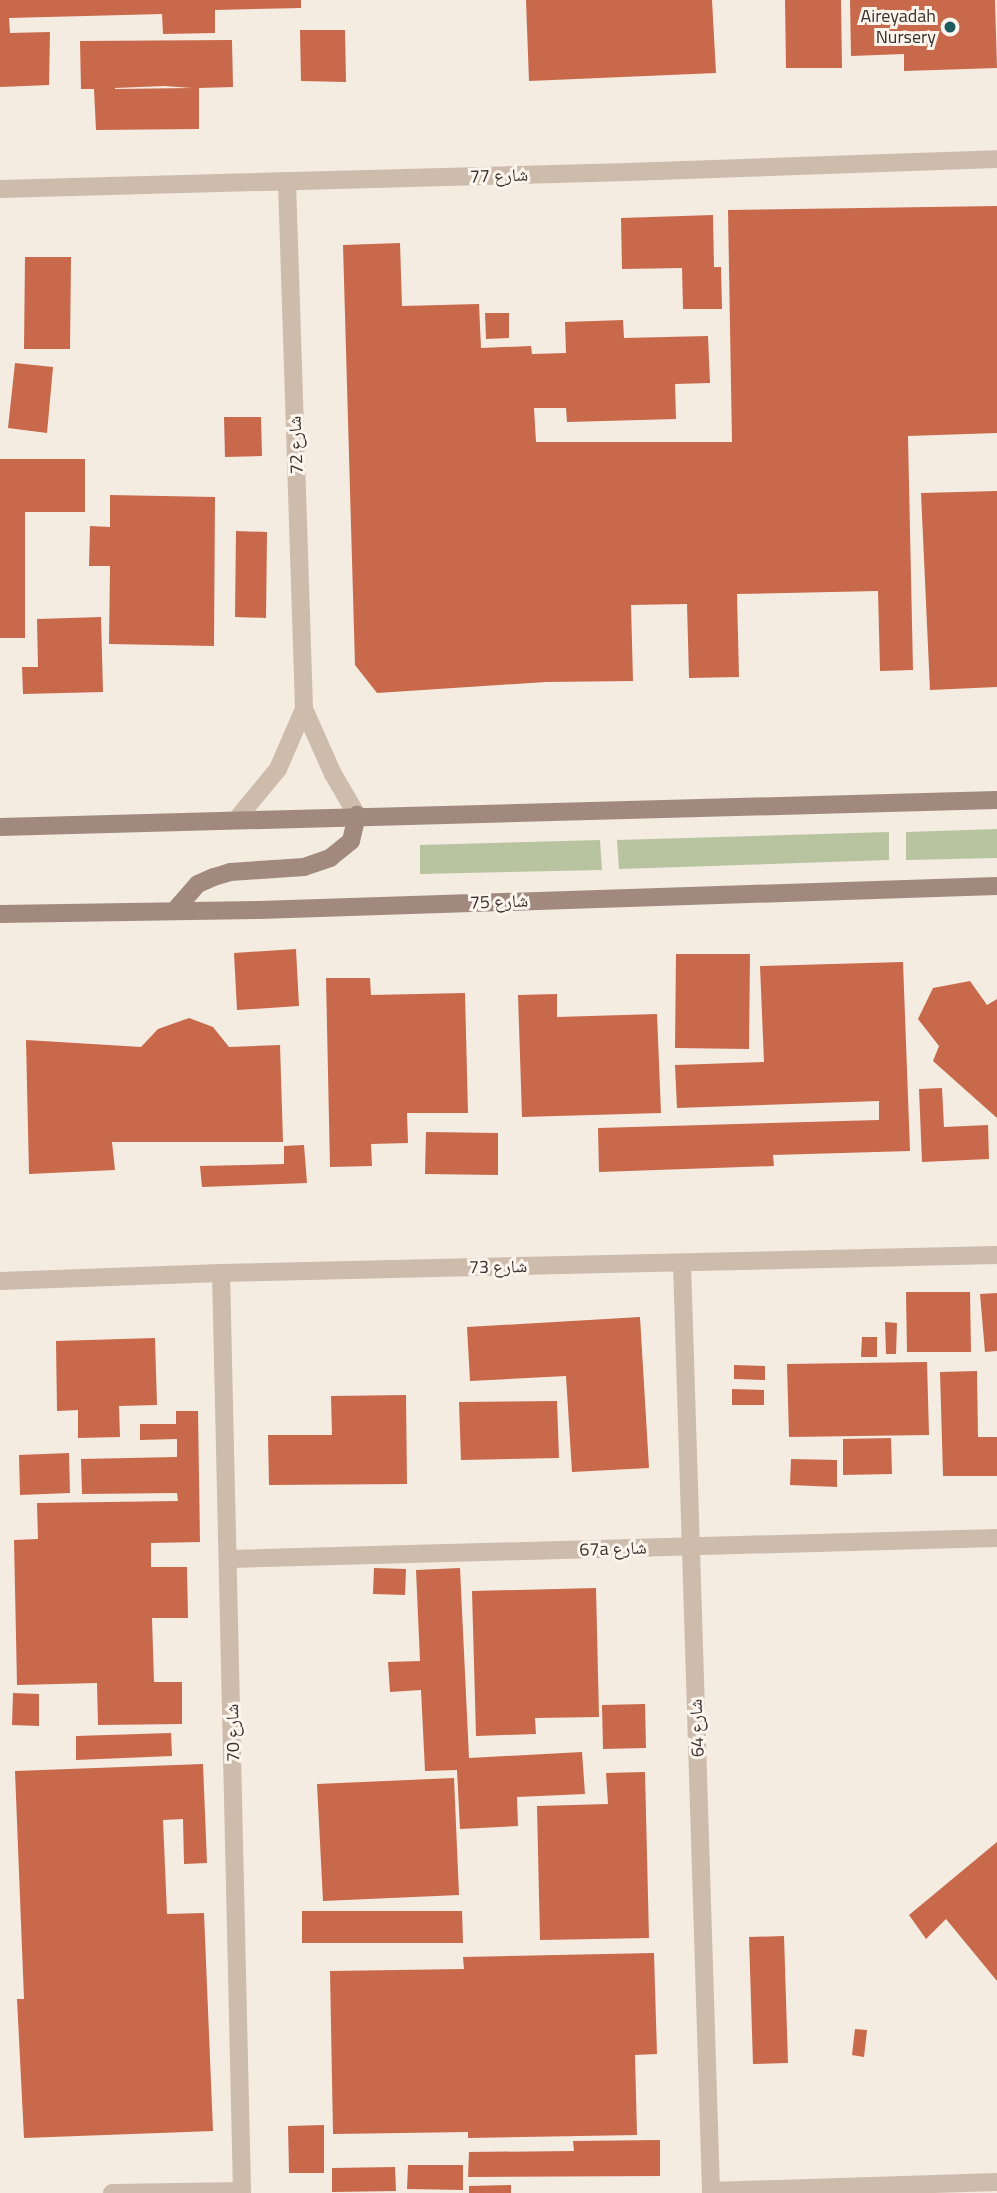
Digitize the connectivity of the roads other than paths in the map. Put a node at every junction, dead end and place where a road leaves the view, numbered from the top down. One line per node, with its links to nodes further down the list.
1 (997, 159): 2 (street, شارع 77)
2 (287, 182): 3 (street, شارع 77); 4 (street, شارع 72)
3 (0, 189)
4 (304, 709): 6 (street, شارع 72); 7 (street, شارع 72)
5 (997, 800): 6 (street)
6 (357, 816): 7 (street); 10 (street)
7 (236, 820): 8 (street)
8 (0, 827)
9 (997, 886): 10 (street, شارع 75)
10 (176, 909): 11 (street, شارع 75)
11 (0, 914)
12 (997, 1255): 13 (street, شارع 73)
13 (682, 1263): 14 (street, شارع 73); 17 (street, شارع 64)
14 (221, 1273): 15 (street, شارع 73); 18 (street, شارع 70)
15 (0, 1281)
16 (997, 1538): 17 (street, 67a شارع)
17 (691, 1547): 18 (street, 67a شارع); 21 (street, شارع 64)
18 (230, 1559): 20 (street, شارع 70)
19 (997, 2182): 21 (street)
20 (242, 2192): 22 (street)
21 (711, 2192)
22 (112, 2193)

